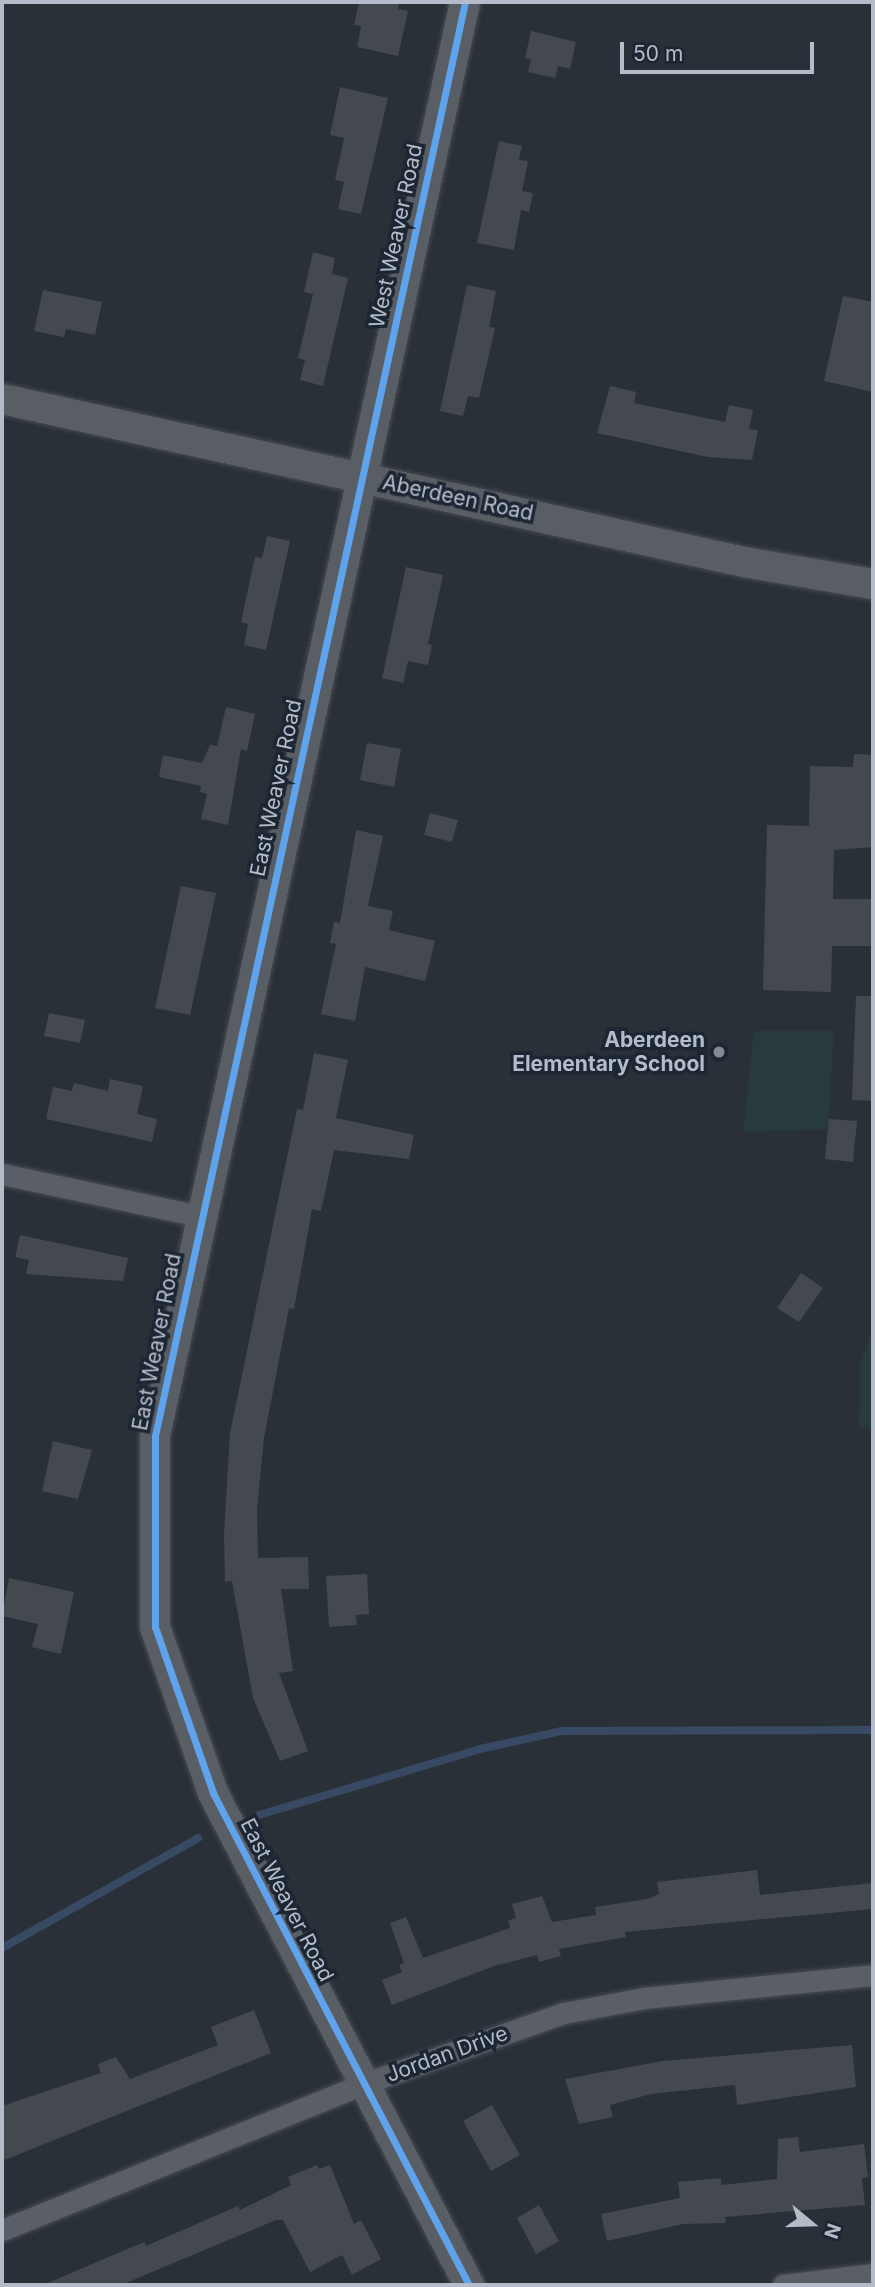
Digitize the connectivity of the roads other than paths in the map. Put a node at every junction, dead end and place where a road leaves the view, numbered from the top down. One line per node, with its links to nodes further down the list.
1 (465, 2): 3 (street, West Weaver Road)
2 (2, 399): 3 (street, Aberdeen Road)
3 (363, 478): 4 (street, Aberdeen Road); 6 (street, East Weaver Road)
4 (873, 584)
5 (2, 1174): 6 (street)
6 (200, 1216): 8 (street, East Weaver Road)
7 (873, 1975): 8 (street, Jordan Drive)
8 (363, 2084): 9 (street, Jordan Drive); 11 (street, East Weaver Road)
9 (2, 2230)
10 (873, 2274): 12 (street)
11 (470, 2285)
12 (783, 2285)

